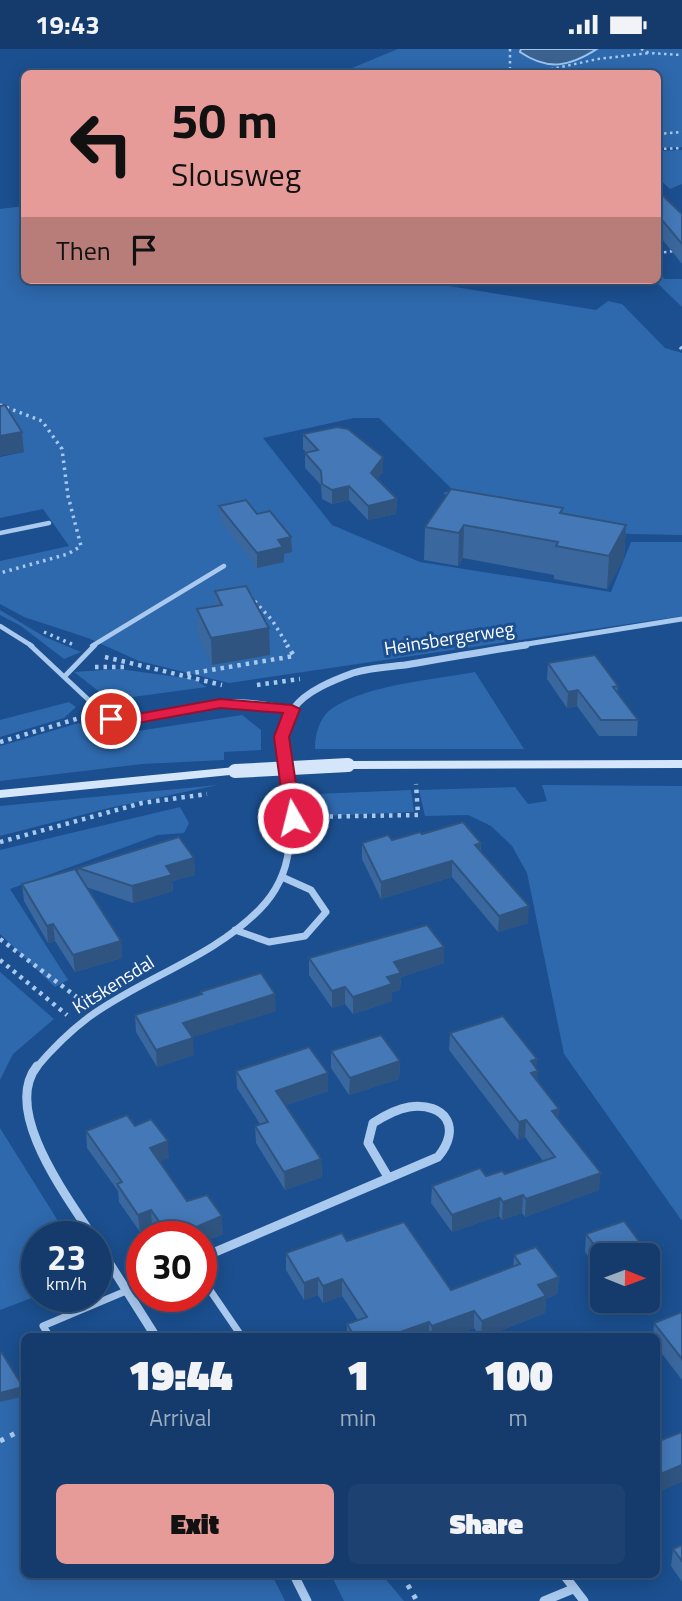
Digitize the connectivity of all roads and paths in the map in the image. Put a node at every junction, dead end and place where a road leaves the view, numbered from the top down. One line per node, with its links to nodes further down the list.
1 (510, 49): 5 (path)
2 (640, 49): 3 (path)
3 (649, 53): 4 (path); 6 (path)
4 (682, 55)
5 (510, 70)
6 (547, 70)
7 (682, 132): 8 (path)
8 (661, 134)
9 (682, 148): 10 (path)
10 (661, 149)
11 (682, 250): 12 (path)
12 (661, 253)
13 (0, 405): 18 (path)
14 (49, 523): 15 (lane)
15 (0, 533)
16 (224, 566): 17 (lane)
17 (216, 571): 21 (path); 23 (lane)
18 (0, 573)
19 (682, 619): 28 (street, Heinsbergerweg)
20 (0, 626): 26 (lane)
21 (279, 632): 22 (path); 25 (path)
22 (267, 635)
23 (73, 667): 24 (path); 26 (lane)
24 (133, 667)
25 (185, 674)
26 (66, 675): 27 (lane)
27 (93, 704): 28 (street)
28 (292, 709): 33 (street)
29 (682, 764): 31 (main road, bridge)
30 (416, 784): 33 (path)
31 (0, 794)
32 (209, 794): 34 (path)
33 (293, 818): 35 (street, Kitskensdal)
34 (0, 842)
35 (282, 877): 36 (street, Kitskensdal); 36 (street)
36 (235, 930): 39 (street, Kitskensdal)
37 (0, 939): 39 (path)
38 (0, 960): 40 (path)
39 (97, 1012): 40 (street, Kitskensdal)
40 (79, 1024): 42 (street, Kitskensdal)
41 (387, 1177): 41 (street); 43 (street)
42 (83, 1221)
43 (217, 1251)
44 (112, 1268): 45 (street)
45 (126, 1291): 48 (lane)
46 (217, 1300): 50 (lane)
47 (140, 1312): 49 (street)
48 (47, 1333)
49 (153, 1333)
50 (239, 1333)
51 (21, 1430): 52 (path)
52 (0, 1441)
53 (296, 1578): 57 (street)
54 (404, 1578): 58 (path)
55 (566, 1578): 56 (street)
56 (572, 1589): 59 (street); 60 (street)
57 (307, 1601)
58 (417, 1601)
59 (544, 1601)
60 (584, 1601)

